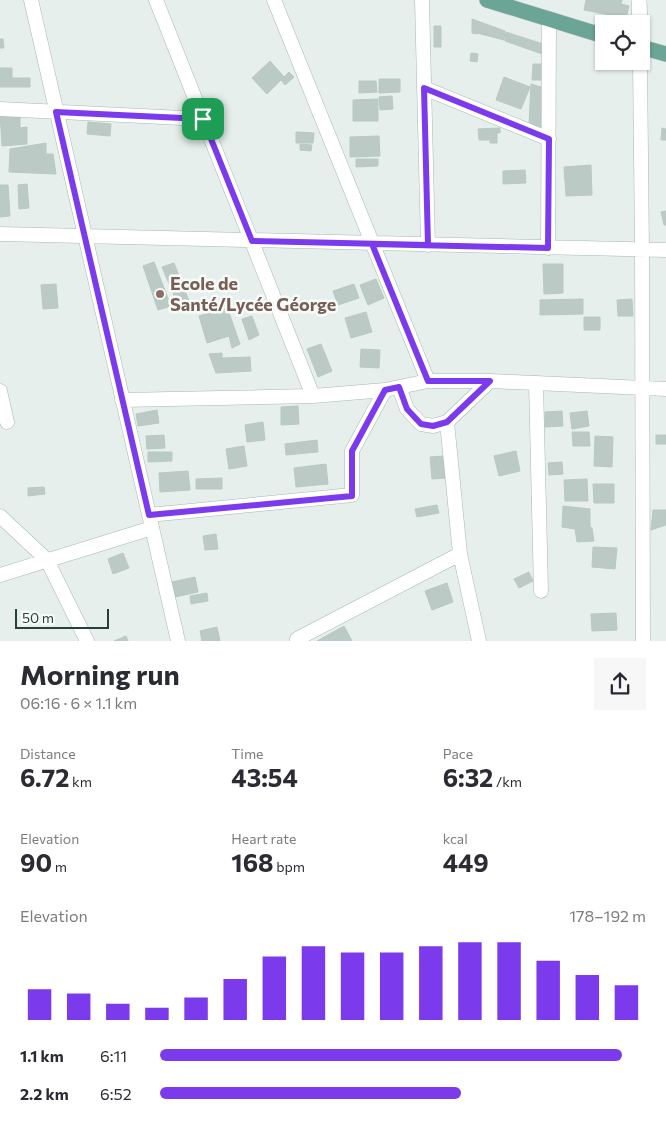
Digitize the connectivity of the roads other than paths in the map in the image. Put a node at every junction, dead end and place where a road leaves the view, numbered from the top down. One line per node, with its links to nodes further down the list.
1 (31, 0): 16 (street)
2 (156, 0): 17 (street)
3 (274, 0): 22 (street)
4 (422, 0): 14 (street)
5 (486, 0): 7 (main road)
6 (640, 0): 8 (street)
7 (505, 3): 9 (main road)
8 (640, 15)
9 (549, 20): 10 (main road); 18 (street)
10 (595, 33)
11 (650, 50): 12 (main road)
12 (666, 54)
13 (640, 70): 25 (street)
14 (424, 88): 18 (street); 23 (street)
15 (0, 109): 16 (street)
16 (56, 112): 17 (street); 20 (street)
17 (203, 119): 21 (street)
18 (549, 139): 24 (street)
19 (0, 234): 20 (street)
20 (85, 236): 21 (street); 36 (street)
21 (252, 241): 22 (street); 35 (street)
22 (372, 244): 23 (street); 27 (street)
23 (428, 245): 24 (street)
24 (548, 248): 25 (street)
25 (642, 250): 26 (street); 31 (street)
26 (666, 250)
27 (428, 381): 28 (street); 30 (street)
28 (490, 381): 29 (street); 38 (street)
29 (536, 383): 31 (street); 44 (street)
30 (399, 387): 33 (street); 38 (street)
31 (642, 388): 32 (street); 49 (street)
32 (666, 389)
33 (385, 390): 35 (street); 40 (street)
34 (0, 391): 37 (street)
35 (313, 396): 36 (street)
36 (122, 400): 40 (street)
37 (7, 422)
38 (447, 422): 41 (street)
39 (0, 516): 42 (street)
40 (150, 522): 42 (street); 47 (street)
41 (460, 554): 45 (street); 48 (street)
42 (47, 560): 43 (street); 46 (street)
43 (0, 575)
44 (542, 591)
45 (297, 639)
46 (87, 641)
47 (178, 641)
48 (479, 641)
49 (643, 641)

